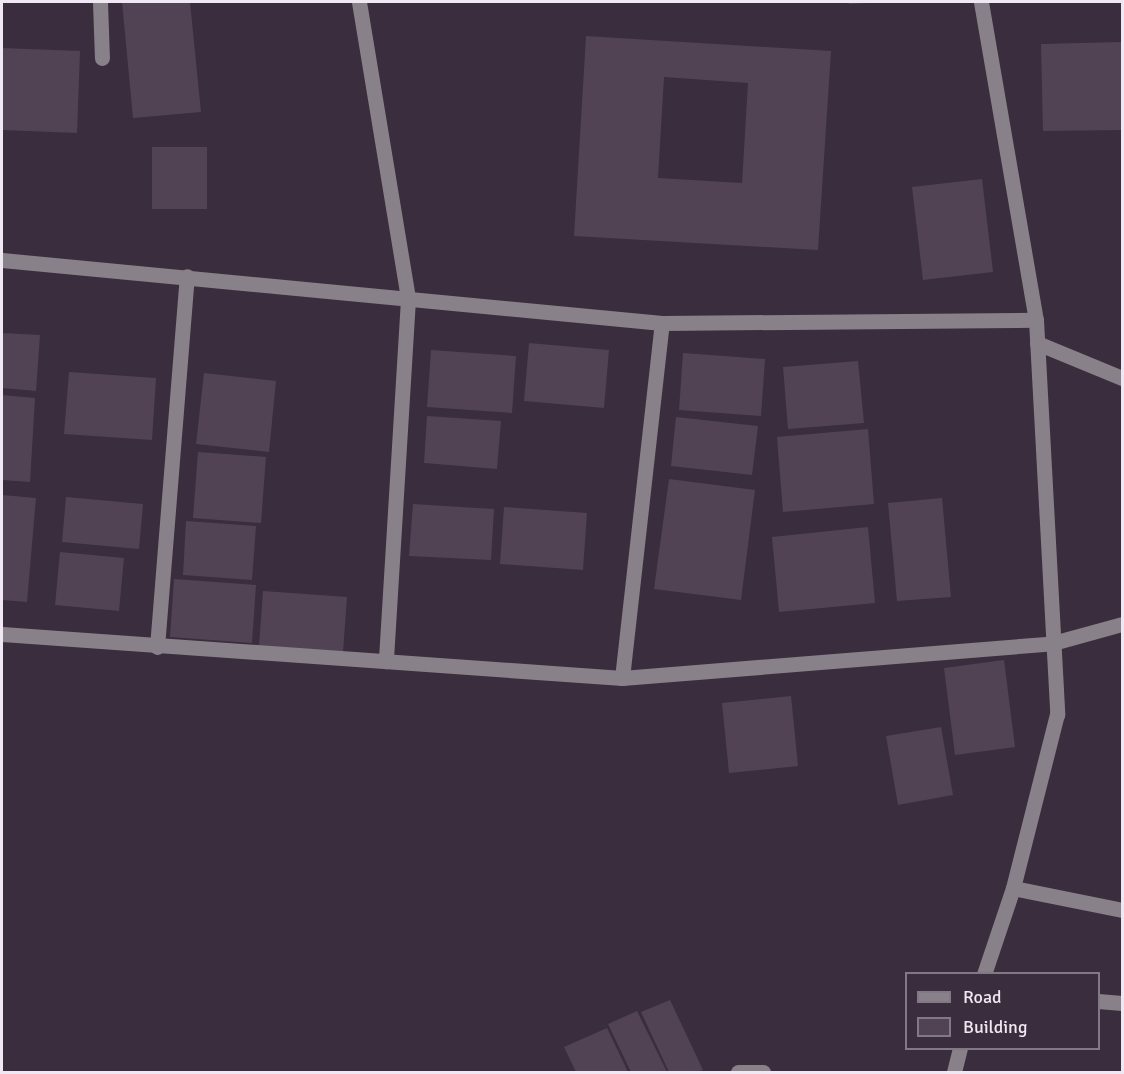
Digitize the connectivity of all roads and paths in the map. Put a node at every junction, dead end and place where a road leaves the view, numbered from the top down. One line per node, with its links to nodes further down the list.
1 (100, 2): 4 (street)
2 (359, 2): 7 (street)
3 (981, 2): 8 (street)
4 (102, 58)
5 (2, 260): 6 (street)
6 (187, 276): 7 (street); 15 (street)
7 (408, 299): 9 (street); 16 (street)
8 (1036, 320): 9 (street); 10 (street)
9 (663, 323): 17 (street)
10 (1037, 343): 11 (street); 14 (street)
11 (1122, 378)
12 (1122, 624): 14 (street)
13 (2, 634): 15 (street)
14 (1053, 643): 17 (street); 18 (street)
15 (158, 647): 16 (street)
16 (386, 661): 17 (street)
17 (622, 678)
18 (1014, 888): 19 (street); 20 (street)
19 (1122, 910)
20 (985, 972)
21 (1100, 1001): 22 (street)
22 (1122, 1003)
23 (960, 1050): 26 (street)
24 (738, 1072): 25 (street)
25 (763, 1072)
26 (954, 1072)

